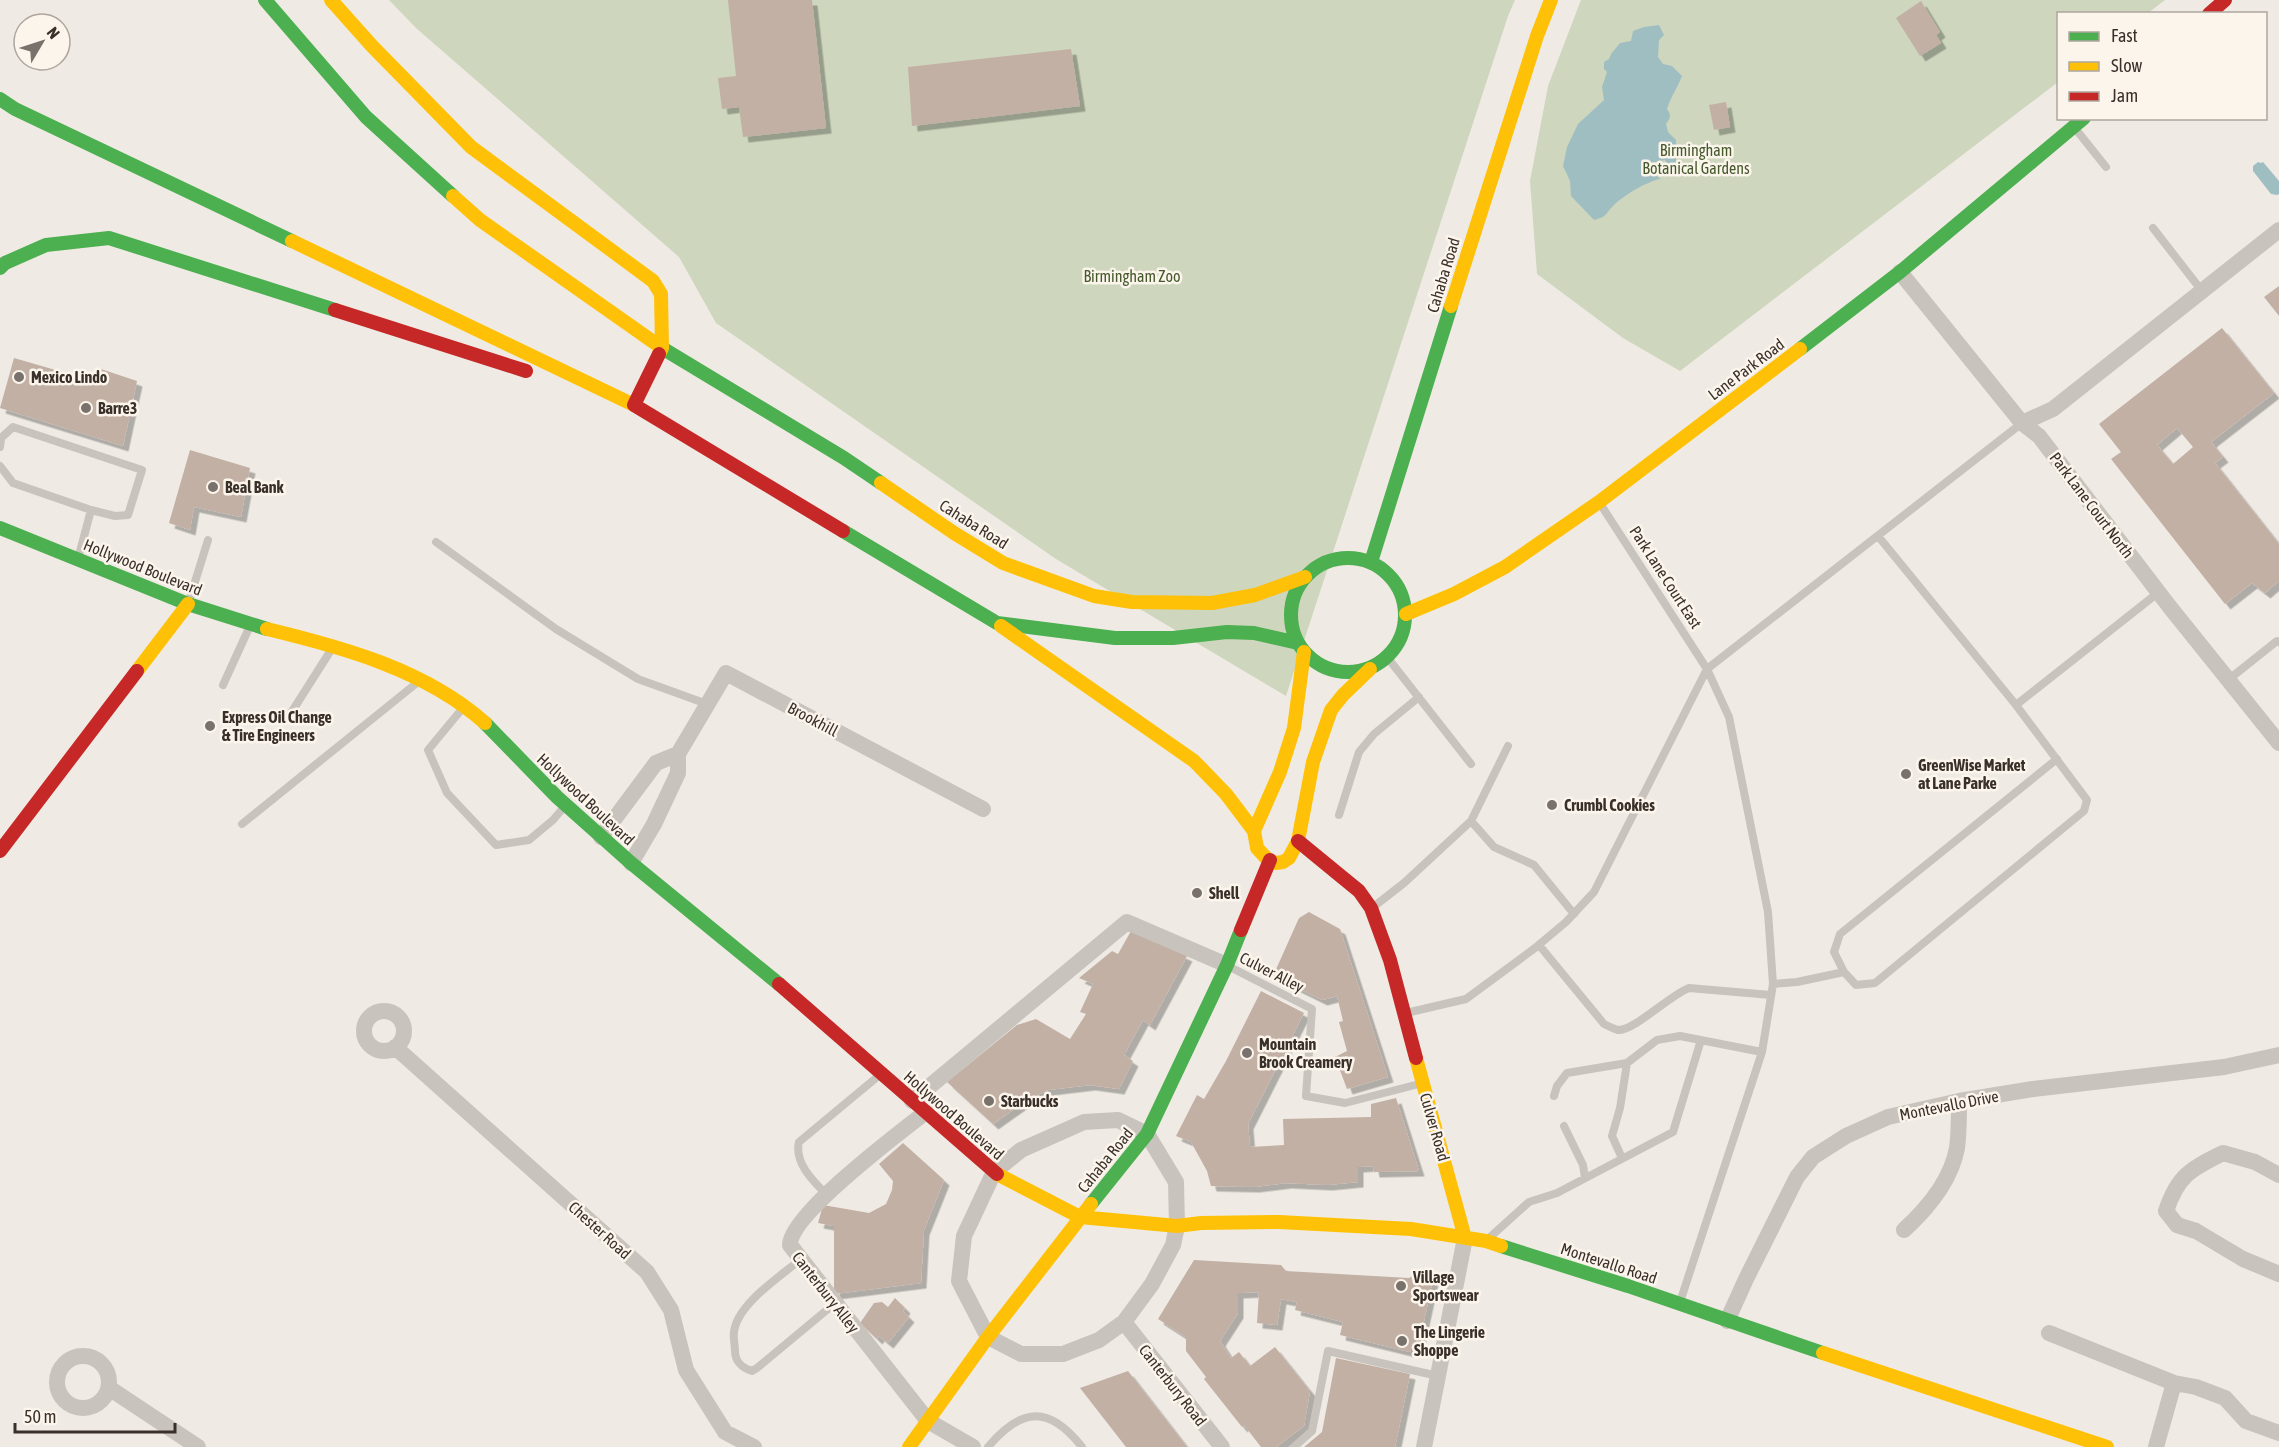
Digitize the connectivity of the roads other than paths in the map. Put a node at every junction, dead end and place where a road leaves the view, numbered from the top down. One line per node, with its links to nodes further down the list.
1 (265, 0): 14 (main road, Cahaba Road)
2 (331, 0): 14 (main road)
3 (1551, 0): 26 (main road, Cahaba Road)
4 (2225, 0): 5 (main road)
5 (2211, 12)
6 (0, 99): 15 (main road)
7 (2079, 123): 8 (lane); 12 (main road, Lane Park Road)
8 (2106, 167)
9 (2153, 228): 13 (lane)
10 (2279, 230): 13 (street)
11 (0, 268): 15 (main road)
12 (1900, 272): 16 (street, Park Lane Court North); 19 (main road, Lane Park Road)
13 (2202, 291): 16 (street)
14 (662, 348): 15 (main road); 27 (main road, Cahaba Road)
15 (634, 405): 31 (main road)
16 (2022, 423): 22 (lane); 28 (street, Park Lane Court North)
17 (0, 447): 20 (lane)
18 (0, 466): 20 (lane)
19 (1599, 502): 30 (main road, Lane Park Road); 38 (lane, Park Lane Court East)
20 (91, 510): 25 (lane)
21 (0, 528): 25 (main road, Hollywood Boulevard)
22 (1878, 536): 38 (lane); 44 (lane)
23 (208, 540): 29 (lane)
24 (436, 542): 43 (lane)
25 (78, 559): 29 (main road, Hollywood Boulevard)
26 (1371, 562): 27 (main road, Cahaba Road); 30 (main road)
27 (1305, 577): 35 (main road)
28 (2159, 592): 40 (street, Park Lane Court North); 44 (lane)
29 (188, 604): 32 (main road, Hollywood Boulevard); 60 (main road)
30 (1406, 614): 36 (main road)
31 (997, 623): 35 (main road); 57 (main road)
32 (250, 624): 34 (main road, Hollywood Boulevard); 41 (lane)
33 (2279, 642): 40 (lane)
34 (333, 648): 39 (main road, Hollywood Boulevard); 46 (lane)
35 (1301, 648): 37 (main road); 57 (main road)
36 (1387, 657): 37 (main road); 42 (lane)
37 (1370, 669): 59 (main road)
38 (1707, 669): 64 (lane); 68 (lane, Park Lane Court East)
39 (420, 679): 45 (main road, Hollywood Boulevard); 56 (lane)
40 (2228, 680): 47 (street, Park Lane Court North)
41 (223, 684)
42 (1419, 698): 51 (lane); 54 (lane)
43 (708, 704): 49 (street, Brookhill); 53 (street, Brookhill)
44 (2016, 705): 50 (lane)
45 (464, 707): 52 (main road, Hollywood Boulevard); 52 (lane)
46 (291, 713)
47 (2279, 743)
48 (1509, 746): 55 (lane)
49 (678, 754): 58 (street); 62 (street, Brookhill)
50 (2057, 759): 67 (lane); 67 (lane)
51 (1471, 764)
52 (566, 805): 58 (main road, Hollywood Boulevard)
53 (983, 809)
54 (1339, 815)
55 (1471, 821): 63 (lane); 64 (lane)
56 (242, 824)
57 (1254, 831): 61 (main road)
58 (601, 837): 62 (main road, Hollywood Boulevard)
59 (1298, 841): 61 (main road); 63 (main road, Culver Road)
60 (0, 851)
61 (1270, 860): 66 (main road, Cahaba Road)
62 (631, 863): 76 (main road, Hollywood Boulevard)
63 (1371, 908): 70 (main road, Culver Road)
64 (1574, 914): 65 (lane)
65 (1539, 945): 69 (lane); 70 (lane)
66 (1227, 965): 77 (lane, Culver Alley); 79 (street); 83 (main road, Cahaba Road)
67 (1844, 972): 68 (lane)
68 (1773, 984): 69 (lane, Park Lane Court East)
69 (1771, 995): 73 (lane, Park Lane Court East)
70 (1404, 1014): 77 (main road, Culver Road)
71 (1701, 1040): 73 (lane); 75 (lane); 84 (lane)
72 (395, 1047): 108 (street, Chester Road)
73 (1762, 1052): 97 (lane, Park Lane Court East)
74 (2279, 1055): 80 (street, Montevallo Drive)
75 (1627, 1063): 78 (lane); 84 (lane)
76 (882, 1072): 79 (main road, Hollywood Boulevard); 88 (lane)
77 (1423, 1083): 92 (main road, Culver Road)
78 (1554, 1096)
79 (912, 1101): 81 (main road, Hollywood Boulevard)
80 (1959, 1101): 91 (street); 98 (street, Montevallo Drive)
81 (926, 1112): 85 (main road, Hollywood Boulevard); 88 (street, Canterbury Alley)
82 (1564, 1126): 87 (lane)
83 (1147, 1134): 85 (street); 89 (main road, Cahaba Road); 90 (street)
84 (1622, 1158): 87 (lane)
85 (994, 1172): 89 (main road, Hollywood Boulevard); 101 (street)
86 (2279, 1175): 95 (street)
87 (1585, 1178): 93 (lane)
88 (827, 1195): 94 (street, Canterbury Alley)
89 (1080, 1217): 90 (main road, Montevallo Road); 101 (main road, Cahaba Road)
90 (1177, 1226): 92 (main road, Montevallo Road); 99 (street)
91 (1904, 1230)
92 (1465, 1238): 93 (main road, Montevallo Road); 102 (street, Culver Road)
93 (1486, 1241): 97 (main road, Montevallo Road)
94 (801, 1259): 96 (street, Canterbury Alley); 96 (lane)
95 (2279, 1274)
96 (834, 1304): 105 (street, Canterbury Alley)
97 (1679, 1304): 98 (main road, Montevallo Road)
98 (1727, 1321): 116 (main road, Montevallo Road)
99 (1124, 1322): 101 (street); 113 (street, Canterbury Road)
100 (2049, 1333): 103 (street)
101 (988, 1337): 105 (main road, Cahaba Road)
102 (1438, 1376): 114 (lane); 115 (street, Culver Road)
103 (2174, 1383): 106 (street); 117 (street)
104 (109, 1388): 107 (street)
105 (928, 1421): 109 (main road, Cahaba Road); 110 (street, Canterbury Alley)
106 (2279, 1433)
107 (198, 1447)
108 (754, 1447)
109 (909, 1447)
110 (973, 1447)
111 (988, 1447): 112 (lane)
112 (1082, 1447)
113 (1222, 1447)
114 (1294, 1447)
115 (1424, 1447)
116 (2107, 1447)
117 (2156, 1447)

